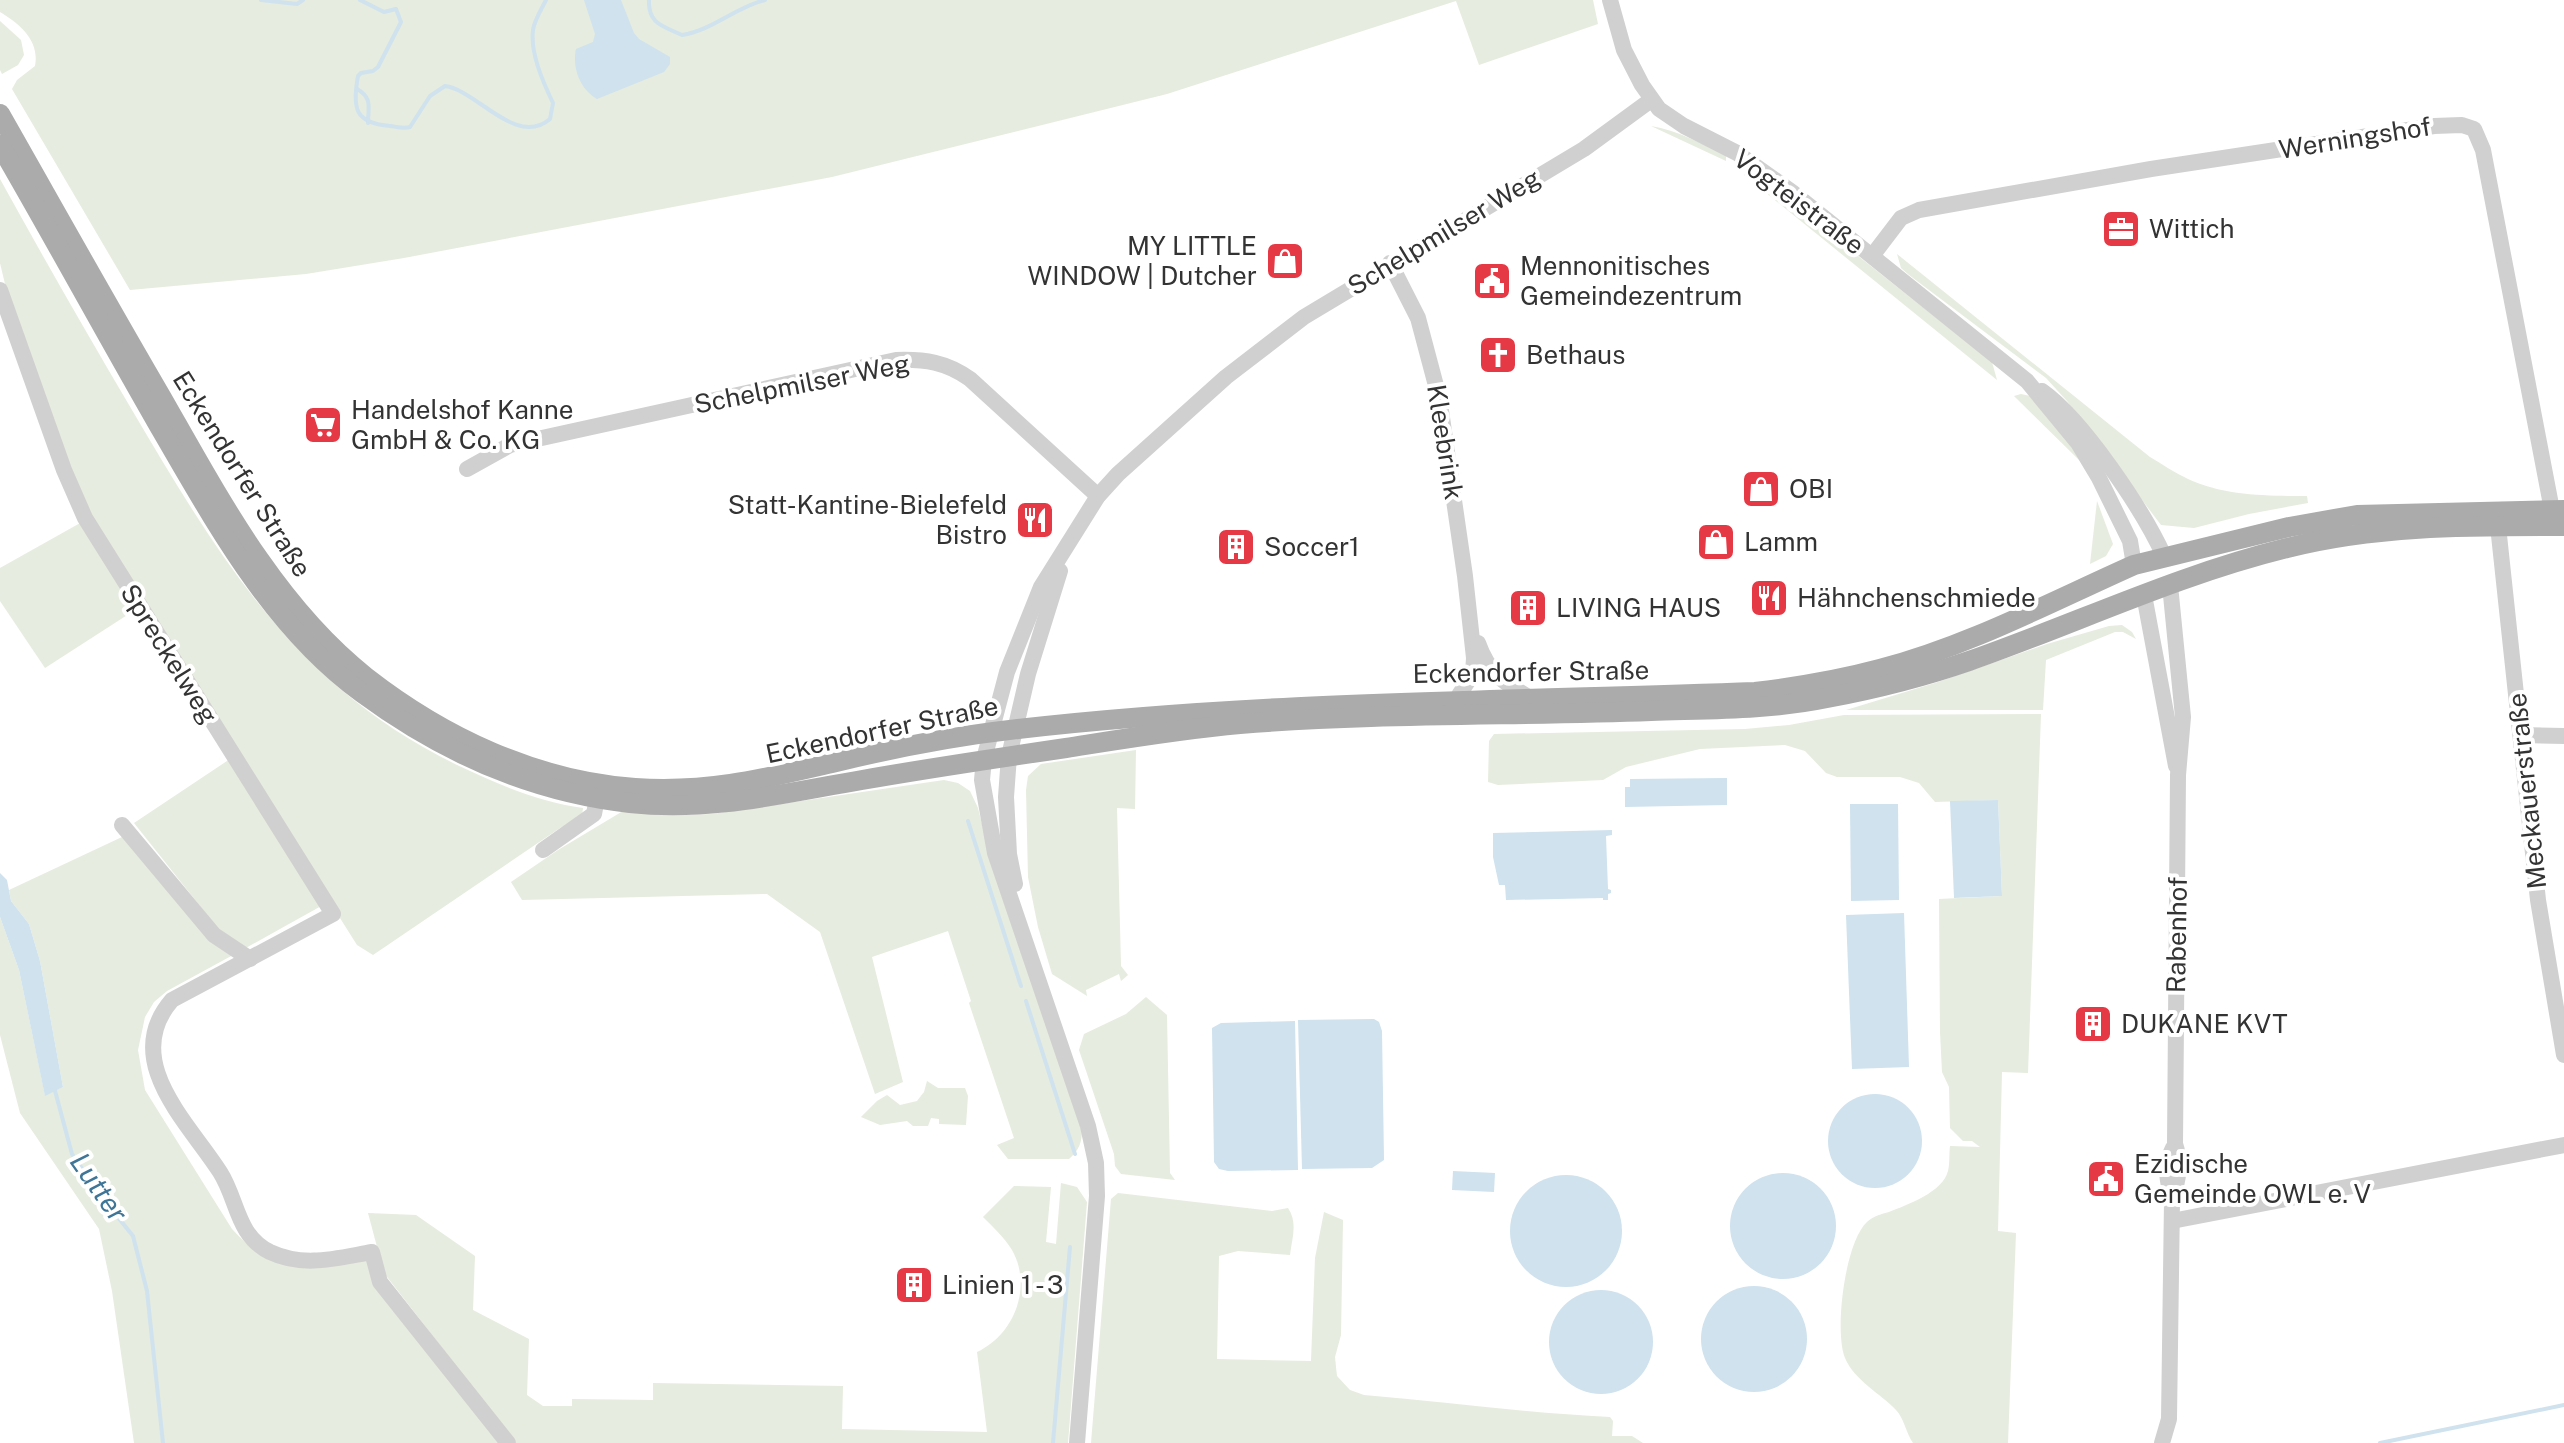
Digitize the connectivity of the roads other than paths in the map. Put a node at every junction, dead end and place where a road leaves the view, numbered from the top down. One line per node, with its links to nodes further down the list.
1 (1610, 0): 2 (street, Vogteistraße)
2 (1651, 100): 5 (street, Vogteistraße); 6 (street, Schelpmilser Weg)
3 (0, 114): 22 (main road, Eckendorfer Straße)
4 (0, 145): 28 (main road, Eckendorfer Straße)
5 (1872, 256): 8 (street, Vogteistraße); 11 (street, Werningshof)
6 (1390, 263): 10 (street, Schelpmilser Weg); 18 (street, Kleebrink)
7 (0, 290): 32 (street, Spreckelweg)
8 (2027, 381): 14 (street, Vogteistraße); 15 (street, Vogteistraße)
9 (467, 469): 10 (street, Schelpmilser Weg)
10 (1098, 496): 12 (street, Schelpmilser Weg)
11 (2560, 516): 13 (main road, Eckendorfer Straße); 14 (main road, Eckendorfer Straße)
12 (1083, 518): 21 (street, Schelpmilser Weg); 22 (street, Schelpmilser Weg)
13 (2498, 526): 16 (main road, Eckendorfer Straße); 23 (street, Meckauerstraße)
14 (2164, 556): 15 (main road, Eckendorfer Straße); 16 (main road)
15 (2134, 565): 17 (main road); 19 (main road, Eckendorfer Straße)
16 (2170, 585): 17 (main road, Eckendorfer Straße); 27 (street, Rabenhof)
17 (2144, 595): 25 (main road, Eckendorfer Straße); 27 (street, Rabenhof)
18 (1472, 628): 19 (street, Kleebrink); 20 (street, Kleebrink)
19 (1530, 698): 20 (main road, Eckendorfer Straße)
20 (1456, 700): 21 (main road, Eckendorfer Straße)
21 (1016, 729): 22 (main road, Eckendorfer Straße); 25 (street, Schelpmilser Weg)
22 (993, 732): 26 (street, Schelpmilser Weg)
23 (2521, 735): 24 (street); 33 (street, Meckauerstraße)
24 (2564, 736)
25 (1009, 756): 26 (main road, Eckendorfer Straße); 31 (street, Schelpmilser Weg)
26 (984, 759): 28 (main road, Eckendorfer Straße); 31 (street, Schelpmilser Weg)
27 (2178, 775): 35 (street, Rabenhof)
28 (597, 798): 30 (street)
29 (122, 825): 32 (street)
30 (543, 850)
31 (1026, 938): 38 (street, Schelpmilser Weg)
32 (250, 959): 37 (street)
33 (2564, 1055)
34 (2564, 1145): 35 (street)
35 (2172, 1221): 36 (street, Rabenhof)
36 (2169, 1419): 39 (street, Rabenhof); 40 (street, Rabenhof)
37 (508, 1443)
38 (1077, 1443)
39 (2162, 1443)
40 (2174, 1443)

